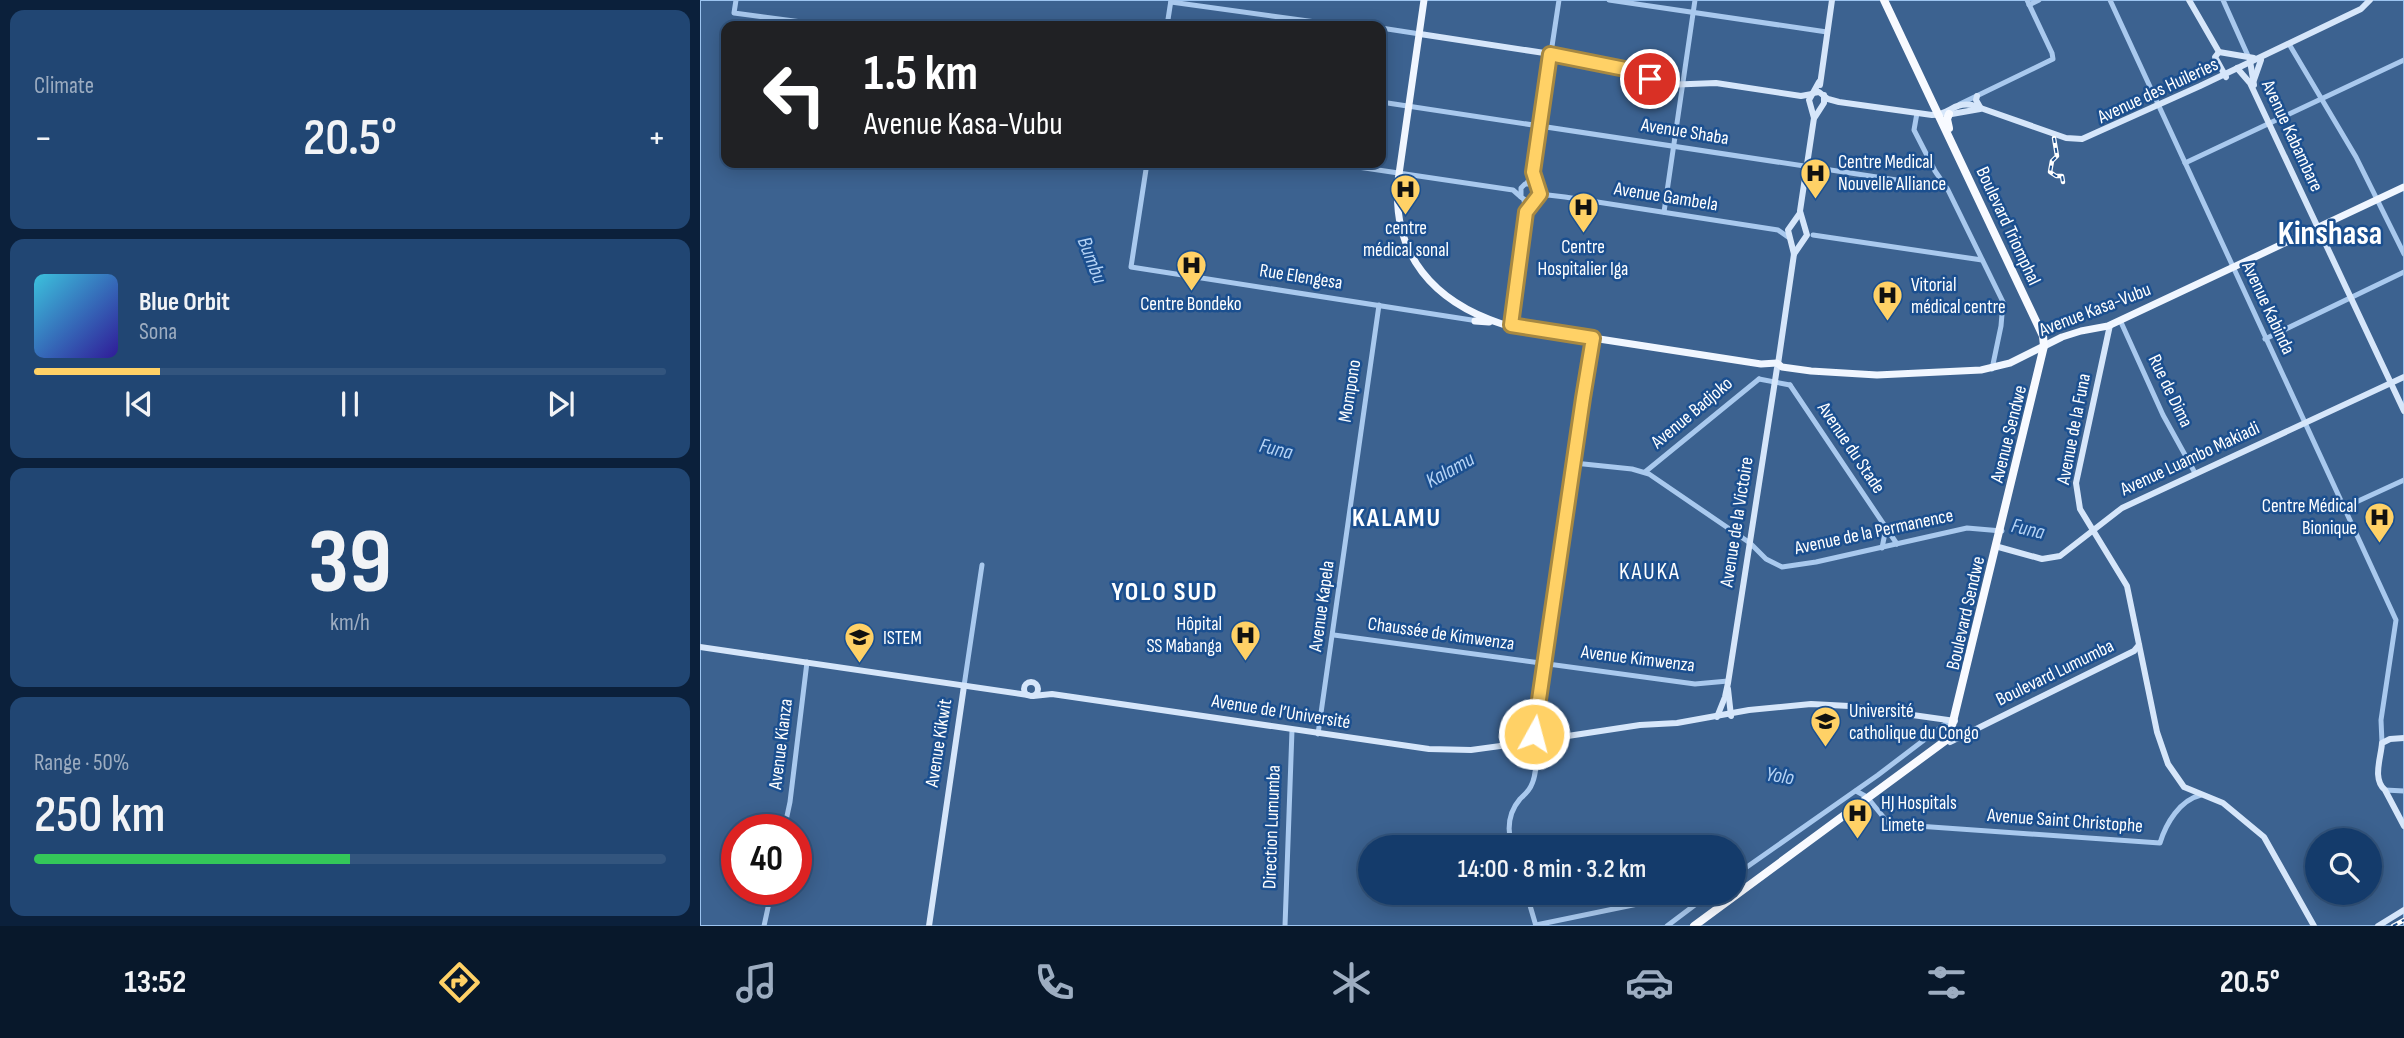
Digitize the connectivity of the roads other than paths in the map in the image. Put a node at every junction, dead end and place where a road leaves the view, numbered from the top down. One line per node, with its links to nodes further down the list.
1 (736, 0): 16 (street)
2 (1424, 0): 21 (main road, Avenue Kasa-Vubu)
3 (1559, 0): 24 (street)
4 (1609, 0): 15 (street)
5 (1695, 0): 15 (street)
6 (1832, 0): 20 (main road)
7 (1886, 0): 48 (highway, Boulevard Triomphal)
8 (2039, 0): 14 (street)
9 (2110, 0): 46 (street, Avenue Kabinda)
10 (2189, 0): 23 (main road)
11 (2223, 0): 28 (street)
12 (2372, 0): 22 (main road, Avenue des Huileries)
13 (1171, 1): 17 (street); 18 (street)
14 (2028, 3): 39 (street)
15 (1693, 13): 20 (street); 34 (street)
16 (794, 21)
17 (1168, 21)
18 (1310, 21)
19 (1386, 29): 21 (street)
20 (1826, 32): 33 (main road)
21 (1420, 34): 24 (main road); 44 (main road, Avenue Kasa-Vubu)
22 (2290, 45): 26 (main road, Avenue des Huileries); 40 (street)
23 (2219, 52): 25 (main road); 29 (main road)
24 (1550, 54): 34 (main road); 53 (street)
25 (2229, 55): 28 (main road); 29 (main road)
26 (2259, 59): 28 (main road, Avenue des Huileries); 35 (main road)
27 (2404, 60): 40 (street)
28 (2250, 61): 30 (main road, Avenue des Huileries); 35 (main road)
29 (2221, 67): 31 (main road); 32 (main road)
30 (2238, 69): 31 (main road, Avenue des Huileries); 35 (main road, Avenue Kabambare)
31 (2226, 76): 32 (main road, Avenue des Huileries); 46 (main road, Avenue des Huileries)
32 (2217, 78): 46 (main road, Avenue des Huileries)
33 (1819, 82): 36 (main road); 37 (main road)
34 (1682, 85): 38 (main road); 54 (street)
35 (2254, 87): 52 (main road, Avenue Kabambare)
36 (1813, 93): 37 (main road); 38 (main road); 43 (main road)
37 (1823, 94): 41 (main road); 45 (main road)
38 (1801, 96): 43 (main road)
39 (1975, 97): 47 (main road); 48 (street)
40 (2321, 98): 52 (street); 69 (street)
41 (1839, 102): 45 (main road); 50 (main road)
42 (1386, 103): 44 (street, Avenue Shaba)
43 (1811, 105): 45 (main road); 51 (main road)
44 (1409, 106): 53 (street, Avenue Shaba); 60 (main road, Avenue Kasa-Vubu)
45 (1822, 106): 51 (main road)
46 (2158, 106): 49 (main road, Avenue des Huileries); 55 (street, Avenue Kabinda)
47 (1980, 107): 48 (main road, Avenue des Huileries); 49 (main road, Avenue des Huileries)
48 (1952, 111): 49 (main road, Avenue des Huileries); 50 (main road); 93 (highway, Boulevard Triomphal); 93 (highway, Boulevard Triomphal)
49 (1989, 111)
50 (1917, 114): 61 (street)
51 (1814, 118): 56 (main road)
52 (2268, 123): 55 (street); 75 (main road, Avenue Kabambare)
53 (1539, 126): 54 (street, Avenue Shaba); 59 (street)
54 (1674, 146): 56 (street, Avenue Shaba); 72 (street)
55 (2185, 163): 83 (street, Avenue Kabinda)
56 (1807, 166): 61 (street, Avenue Shaba); 70 (main road)
57 (1146, 168): 86 (street, Rue Elengesa)
58 (1365, 168): 60 (street)
59 (1533, 172): 62 (street); 63 (street)
60 (1399, 173): 65 (street); 87 (main road, Avenue Kasa-Vubu)
61 (1942, 182): 82 (street)
62 (1526, 184): 63 (street); 65 (street); 67 (street)
63 (1537, 186): 66 (street); 68 (street)
64 (2404, 187): 69 (main road, Avenue Kasa-Vubu)
65 (1513, 190): 67 (street)
66 (1548, 195): 68 (street); 72 (street, Avenue Gambela)
67 (1522, 199): 68 (street); 71 (street)
68 (1536, 200): 71 (street)
69 (2378, 200): 75 (main road, Avenue Kasa-Vubu); 81 (street)
70 (1800, 211): 73 (main road); 74 (main road)
71 (1526, 212): 89 (street)
72 (1664, 212): 76 (street, Avenue Gambela)
73 (1791, 226): 74 (main road); 76 (street); 78 (main road)
74 (1805, 227): 77 (street); 79 (main road)
75 (2318, 228): 83 (main road, Avenue Kasa-Vubu); 85 (main road, Avenue Kabambare)
76 (1779, 230): 78 (street)
77 (1813, 235): 79 (street); 82 (street)
78 (1790, 239): 79 (main road); 80 (main road)
79 (1803, 241): 80 (main road)
80 (1794, 254): 97 (main road, Avenue de la Victoire)
81 (2404, 254)
82 (1982, 260): 94 (street)
83 (2233, 268): 88 (main road, Avenue Kasa-Vubu); 92 (street, Avenue Kabinda)
84 (2404, 272): 85 (street)
85 (2351, 298): 92 (street); 103 (main road, Avenue Kabambare)
86 (1379, 305): 87 (street, Rue Elengesa); 113 (street, Mompono)
87 (1475, 317): 89 (main road, Avenue Kasa-Vubu)
88 (2120, 321): 90 (main road, Avenue Kasa-Vubu); 111 (street, Rue de Dima)
89 (1511, 325): 91 (main road, Avenue Kasa-Vubu)
90 (2110, 326): 93 (main road, Avenue Kasa-Vubu); 115 (main road, Avenue de la Funa)
91 (1593, 338): 96 (main road, Avenue Kasa-Vubu); 109 (street)
92 (2265, 339): 107 (street, Avenue Kabinda)
93 (2053, 341): 95 (highway, Avenue Sendwe); 108 (highway, Avenue Sendwe)
94 (1996, 354): 98 (street); 100 (street)
95 (2034, 357): 98 (main road, Avenue Kasa-Vubu); 108 (highway, Avenue Sendwe)
96 (1761, 364): 97 (main road, Avenue Kasa-Vubu); 102 (street)
97 (1776, 366): 99 (main road, Avenue Kasa-Vubu); 104 (main road, Avenue de la Victoire)
98 (2002, 366): 100 (main road, Avenue Kasa-Vubu)
99 (1793, 368): 100 (main road, Avenue Kasa-Vubu); 105 (street)
100 (1992, 369)
101 (2404, 377): 103 (main road, Avenue Luambo Makiadi)
102 (1759, 379): 104 (street); 110 (street, Avenue Badjoko)
103 (2391, 382): 106 (main road, Avenue Kabambare); 107 (main road, Avenue Luambo Makiadi)
104 (1774, 383): 105 (street); 120 (main road, Avenue de la Victoire)
105 (1790, 385): 116 (street, Avenue du Stade)
106 (2404, 411)
107 (2304, 422): 111 (main road, Avenue Luambo Makiadi); 114 (street, Avenue Kabinda)
108 (2023, 439): 117 (highway, Avenue Sendwe)
109 (1574, 463): 110 (street, Avenue de la Permanence); 127 (street)
110 (1645, 472): 120 (street, Avenue de la Permanence)
111 (2195, 473): 115 (main road, Avenue Luambo Makiadi)
112 (2404, 480): 114 (street)
113 (1353, 483): 123 (street, Avenue Kapela)
114 (2343, 508): 144 (street, Avenue Kabinda)
115 (2093, 530): 117 (main road, Avenue Luambo Makiadi); 125 (main road, Avenue de la Funa)
116 (1887, 532): 118 (street); 119 (street); 121 (street)
117 (1999, 537): 118 (street, Avenue de la Permanence); 140 (highway, Boulevard Sendwe)
118 (1897, 544): 119 (street, Avenue de la Permanence)
119 (1889, 545): 121 (street, Avenue de la Permanence)
120 (1750, 548): 121 (street, Avenue de la Permanence); 129 (main road, Avenue de la Victoire)
121 (1882, 548)
122 (982, 565): 130 (street, Avenue Kikwit)
123 (1334, 635): 127 (street, Chaussée de Kimwenza); 142 (street, Avenue Kapela)
124 (700, 647): 126 (main road)
125 (2137, 649): 128 (main road, Boulevard Lumumba); 149 (main road, Avenue de la Funa)
126 (807, 662): 130 (main road); 151 (street, Avenue Kianza)
127 (1543, 665): 129 (street, Avenue Kimwenza); 145 (street)
128 (2100, 667): 140 (main road, Boulevard Lumumba); 140 (main road, Boulevard Lumumba)
129 (1728, 682): 134 (main road); 137 (main road)
130 (964, 686): 132 (main road); 165 (main road, Avenue Kikwit)
131 (1038, 687): 132 (main road); 132 (main road); 133 (main road)
132 (1026, 694): 133 (main road)
133 (1052, 694): 141 (main road, Avenue de l’Université)
134 (1730, 697): 136 (main road); 138 (main road)
135 (1765, 708): 136 (main road, Avenue de l’Université); 138 (main road); 140 (main road, Avenue de l’Université)
136 (1745, 711): 138 (main road, Avenue de l’Université)
137 (1718, 714): 138 (main road, Avenue de l’Université); 139 (main road); 139 (main road, Avenue de l’Université)
138 (1731, 714)
139 (1677, 723): 145 (main road, Avenue de l’Université)
140 (1953, 730): 148 (street); 150 (highway, Boulevard Lumumba)
141 (1289, 732): 142 (main road, Avenue de l’Université); 166 (street, Direction Lumumba)
142 (1318, 734): 145 (main road, Avenue de l’Université)
143 (2404, 738): 144 (main road)
144 (2384, 742): 146 (main road)
145 (1533, 744): 154 (street)
146 (2384, 789): 147 (street); 152 (main road)
147 (2404, 790)
148 (1856, 791): 150 (street, Avenue Saint Christophe); 155 (street)
149 (2201, 795): 150 (street, Avenue Saint Christophe); 170 (main road, Avenue de la Funa)
150 (1868, 799): 153 (highway, Boulevard Lumumba)
151 (787, 814)
152 (2404, 826)
153 (1829, 828): 156 (highway, Boulevard Lumumba); 169 (highway, Boulevard Lumumba)
154 (1509, 835)
155 (1746, 868)
156 (1746, 888)
157 (769, 905): 164 (street)
158 (1530, 905): 163 (street)
159 (1633, 905): 163 (street)
160 (1695, 905): 167 (street)
161 (1722, 905): 168 (highway, Boulevard Lumumba)
162 (2404, 910): 171 (main road)
163 (1536, 925)
164 (764, 926)
165 (929, 926)
166 (1284, 926)
167 (1667, 926)
168 (1693, 926)
169 (1699, 926)
170 (2314, 926)
171 (2378, 926)

